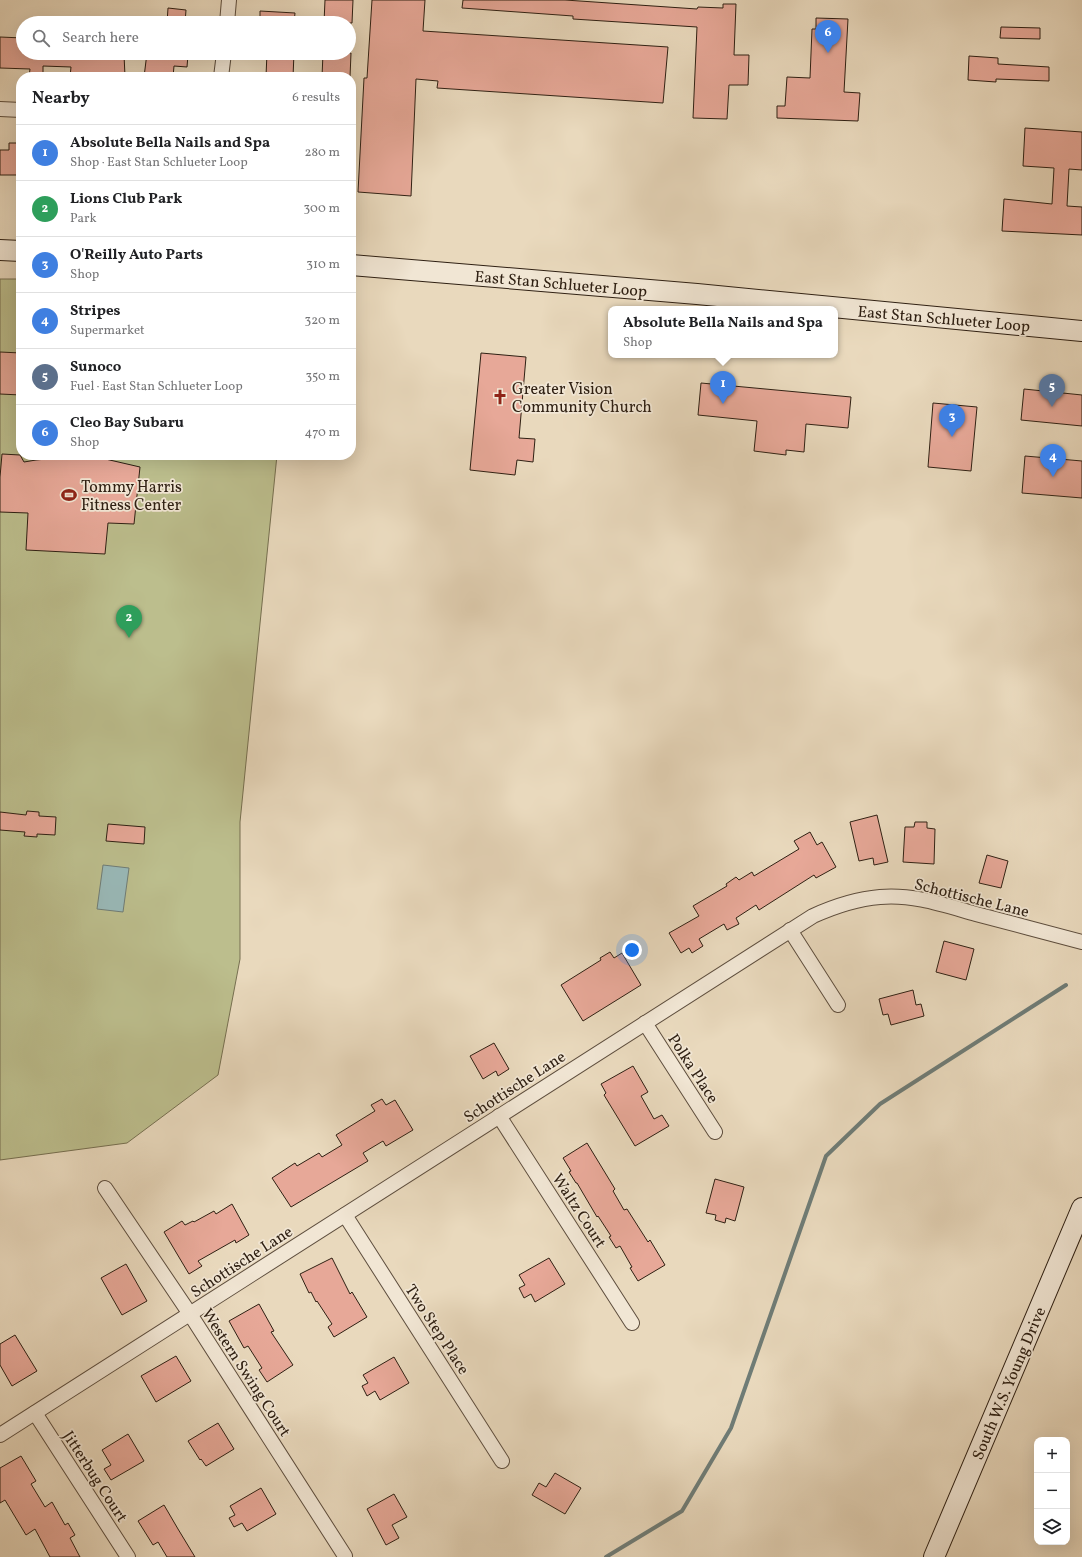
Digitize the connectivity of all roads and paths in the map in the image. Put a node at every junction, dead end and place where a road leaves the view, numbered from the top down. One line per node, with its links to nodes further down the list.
1 (229, 0): 2 (street)
2 (228, 16)
3 (223, 60): 4 (street)
4 (222, 72)
5 (0, 109): 6 (street)
6 (16, 110)
7 (0, 250): 8 (main road)
8 (16, 251)
9 (356, 265): 10 (main road, East Stan Schlueter Loop)
10 (822, 306)
11 (838, 308): 12 (main road, East Stan Schlueter Loop)
12 (1082, 331)
13 (790, 930): 14 (street, Schottische Lane); 15 (street); 16 (street, Schottische Lane)
14 (1082, 942)
15 (838, 1005)
16 (645, 1023): 17 (street, Schottische Lane); 18 (street, Polka Place)
17 (500, 1116): 21 (street, Schottische Lane); 23 (street, Waltz Court)
18 (715, 1132)
19 (105, 1188): 22 (street, Western Swing Court)
20 (1082, 1208): 29 (main road, South W.S. Young Drive)
21 (345, 1215): 22 (street, Schottische Lane); 26 (street, Two Step Place)
22 (190, 1314): 24 (street, Schottische Lane); 27 (street, Western Swing Court)
23 (632, 1323)
24 (35, 1413): 25 (street, Schottische Lane); 28 (street, Jitterbug Court)
25 (0, 1435)
26 (502, 1461)
27 (345, 1556)
28 (128, 1557)
29 (934, 1557)

